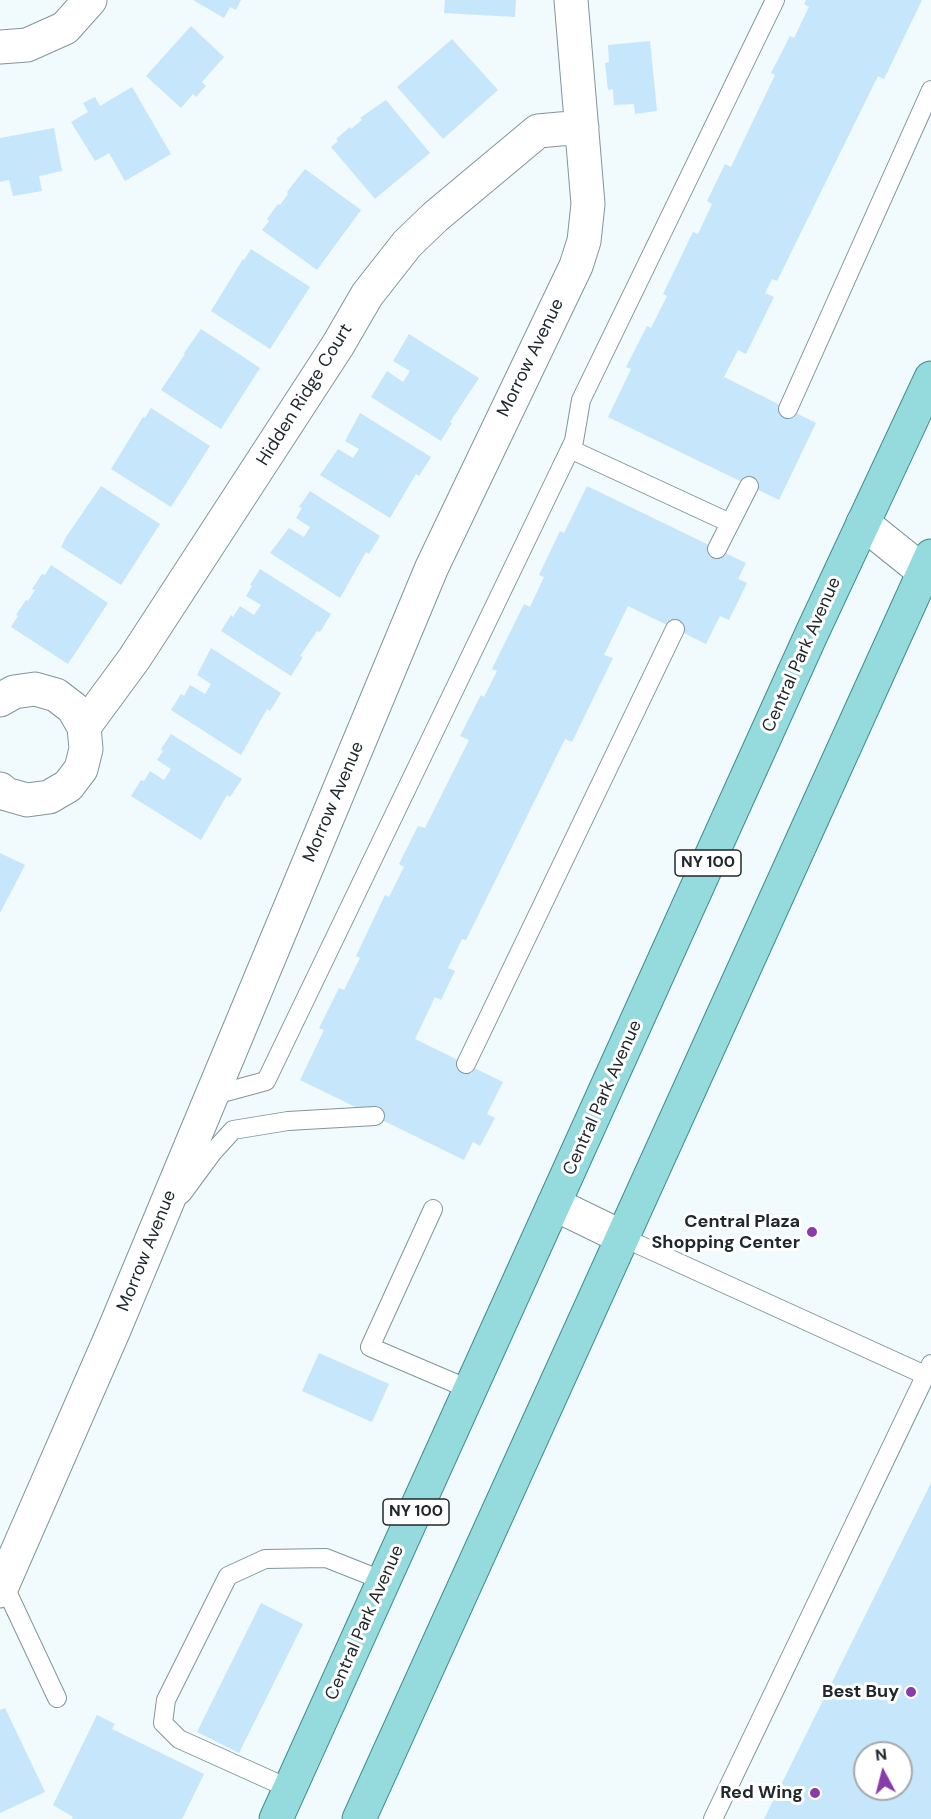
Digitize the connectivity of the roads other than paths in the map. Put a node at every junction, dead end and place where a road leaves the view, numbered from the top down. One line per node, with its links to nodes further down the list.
1 (90, 0): 4 (street)
2 (572, 0): 6 (street, Morrow Avenue)
3 (775, 0): 9 (lane)
4 (0, 46)
5 (931, 90): 8 (lane)
6 (582, 127): 17 (street, Hidden Ridge Court); 20 (street, Morrow Avenue)
7 (931, 378): 12 (main road, Central Park Avenue / NY 100)
8 (788, 409)
9 (570, 449): 11 (lane); 20 (lane)
10 (749, 486): 11 (lane)
11 (730, 523): 13 (lane)
12 (863, 523): 14 (street); 22 (main road, Central Park Avenue / NY 100)
13 (717, 549)
14 (929, 568): 25 (main road)
15 (675, 629): 19 (lane)
16 (0, 700): 17 (street)
17 (84, 727): 18 (street)
18 (0, 789)
19 (466, 1064)
20 (211, 1096): 24 (street, Morrow Avenue)
21 (375, 1116): 24 (lane)
22 (554, 1204): 25 (street); 27 (main road, Central Park Avenue / NY 100)
23 (433, 1209): 27 (lane)
24 (153, 1235): 29 (street, Morrow Avenue)
25 (622, 1237): 26 (lane); 33 (main road)
26 (928, 1370): 34 (lane)
27 (471, 1390): 28 (main road, Central Park Avenue / NY 100)
28 (384, 1581): 31 (main road, Central Park Avenue / NY 100); 31 (lane)
29 (2, 1587): 30 (lane)
30 (57, 1698)
31 (290, 1789): 32 (main road, Central Park Avenue / NY 100)
32 (276, 1819)
33 (359, 1819)
34 (713, 1819)

